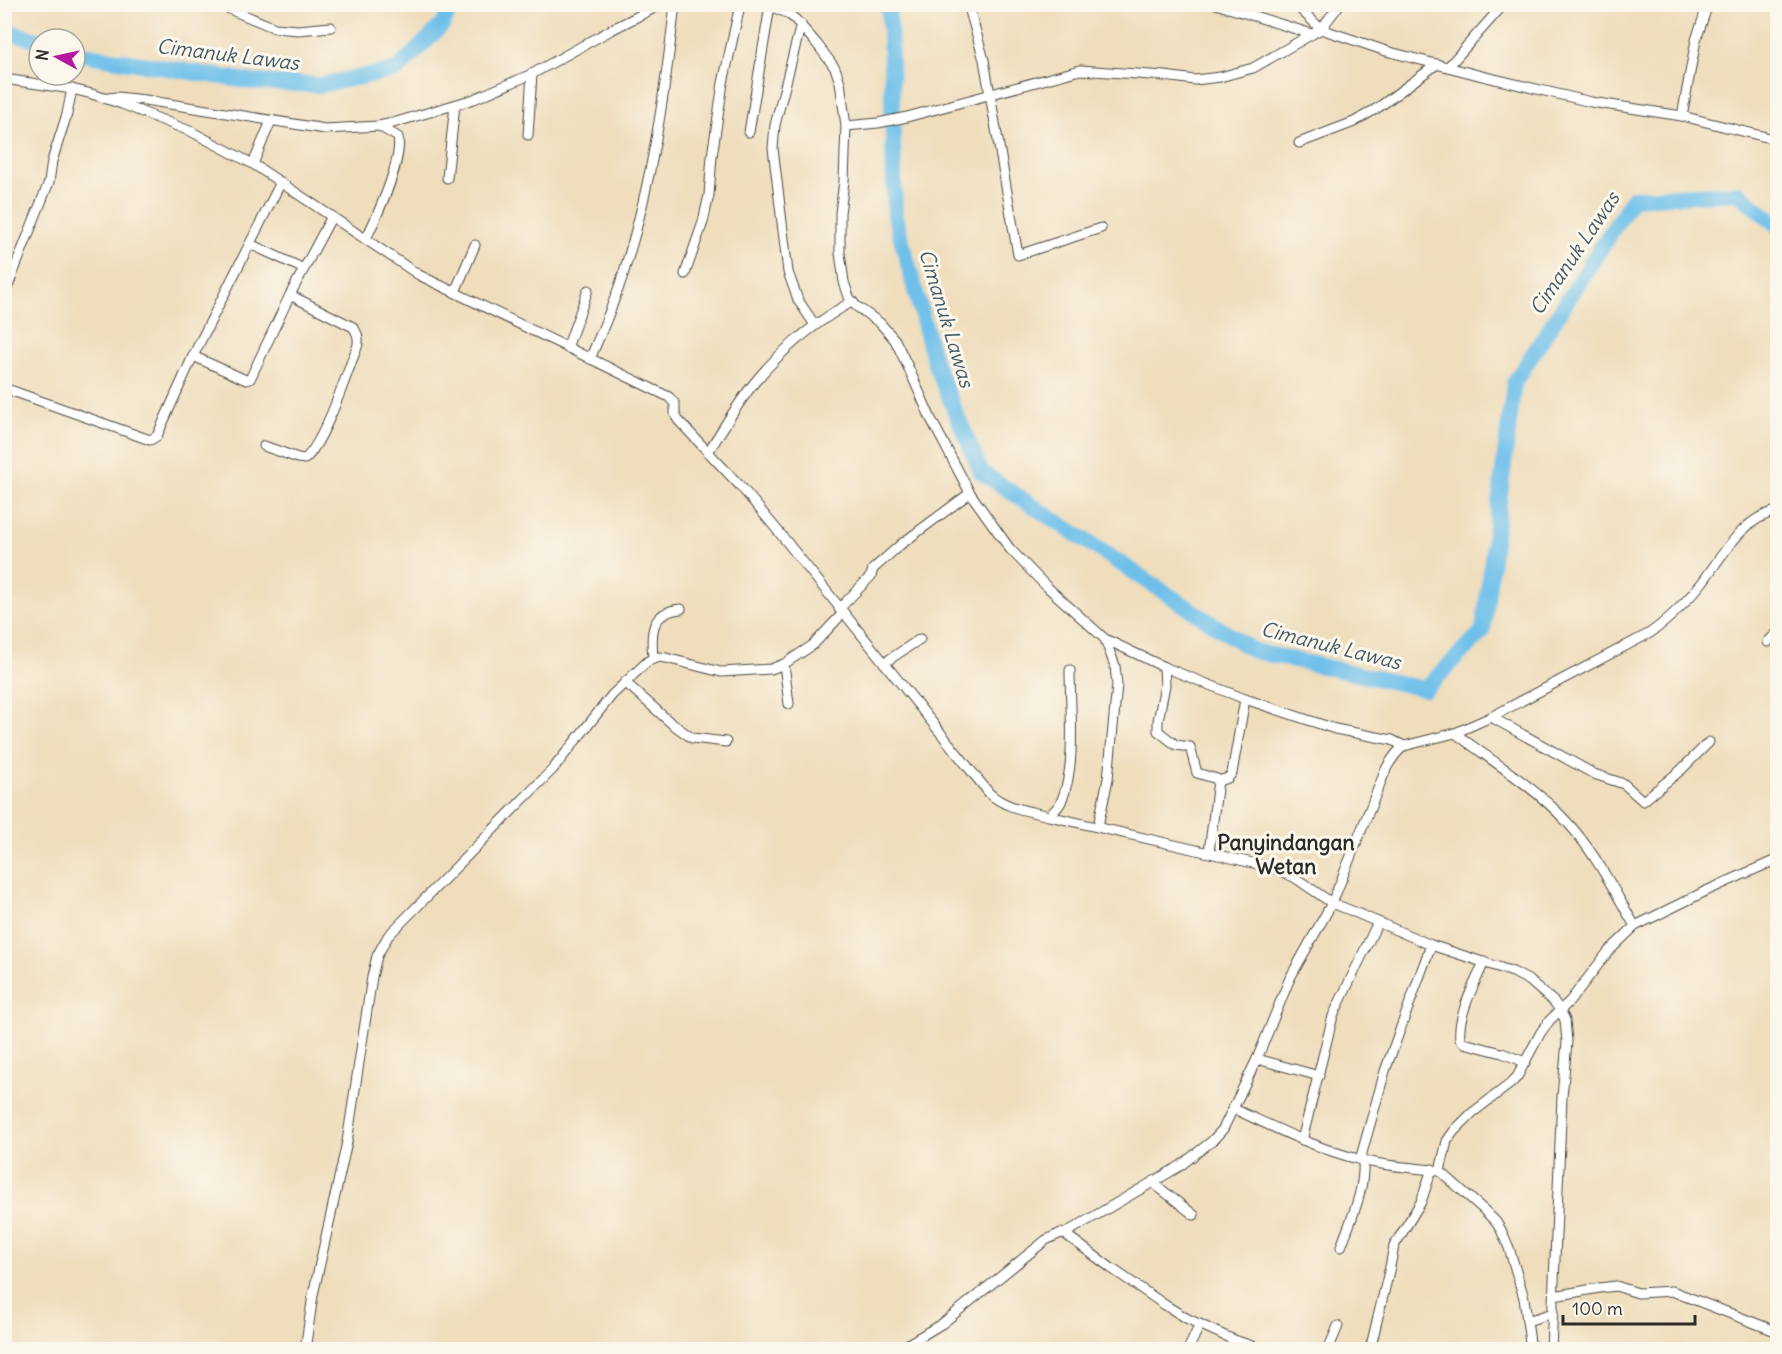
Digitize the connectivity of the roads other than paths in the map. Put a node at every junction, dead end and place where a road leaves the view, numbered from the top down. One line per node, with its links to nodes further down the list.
1 (223, 4): 14 (street)
2 (662, 4): 19 (street)
3 (675, 4): 51 (street)
4 (740, 4): 42 (street)
5 (750, 4): 12 (street)
6 (968, 4): 22 (street)
7 (1216, 4): 16 (street)
8 (1295, 4): 15 (street)
9 (1340, 4): 15 (street)
10 (1504, 4): 18 (street)
11 (1708, 4): 25 (street)
12 (770, 6): 13 (street); 29 (street)
13 (801, 24): 28 (street); 48 (street)
14 (331, 27)
15 (1321, 29): 16 (street); 17 (street)
16 (1312, 34): 22 (street)
17 (1437, 64): 18 (street); 32 (street)
18 (1448, 67): 25 (street)
19 (532, 74): 24 (street); 30 (street)
20 (4, 79): 21 (street)
21 (72, 89): 23 (street); 46 (street)
22 (989, 95): 28 (street); 37 (street)
23 (102, 99): 26 (street); 33 (street)
24 (455, 105): 27 (street); 34 (street)
25 (1682, 116): 31 (street)
26 (272, 121): 27 (street); 33 (street)
27 (379, 126): 38 (street)
28 (846, 126): 47 (street)
29 (749, 132)
30 (528, 135)
31 (1778, 140)
32 (1299, 143)
33 (253, 164): 35 (street)
34 (447, 178)
35 (279, 187): 36 (street); 39 (street)
36 (330, 220): 38 (street); 41 (street)
37 (1101, 228)
38 (366, 239): 44 (street)
39 (250, 244): 41 (street); 50 (street)
40 (475, 245): 44 (street)
41 (304, 269): 45 (street)
42 (685, 274)
43 (588, 291): 49 (street)
44 (455, 292): 49 (street)
45 (290, 295): 50 (street); 53 (street)
46 (4, 296)
47 (851, 302): 48 (street); 55 (street)
48 (815, 326): 54 (street)
49 (567, 348): 51 (street)
50 (194, 356): 52 (street)
51 (590, 359): 54 (street)
52 (4, 388)
53 (264, 446)
54 (708, 452): 58 (street)
55 (970, 493): 58 (street); 61 (street)
56 (1778, 511): 71 (street)
57 (681, 609): 63 (street)
58 (841, 611): 64 (street); 65 (street)
59 (1778, 632): 62 (street)
60 (920, 639): 64 (street)
61 (1105, 639): 66 (street); 78 (street)
62 (1768, 642)
63 (653, 658): 65 (street); 68 (street)
64 (884, 663): 77 (street)
65 (784, 664): 70 (street)
66 (1164, 667): 69 (street); 76 (street)
67 (1071, 670): 77 (street)
68 (625, 682): 73 (street); 104 (street)
69 (1245, 699): 75 (street); 76 (street)
70 (789, 704)
71 (1491, 717): 72 (street); 74 (street)
72 (1455, 733): 75 (street); 83 (street)
73 (726, 742)
74 (1709, 742)
75 (1404, 746): 81 (street)
76 (1218, 781): 79 (street)
77 (1049, 816): 78 (street)
78 (1098, 826): 79 (street)
79 (1209, 852): 81 (street)
80 (1778, 859): 83 (street)
81 (1332, 903): 82 (street); 87 (street)
82 (1378, 922): 84 (street); 89 (street)
83 (1635, 926): 86 (street)
84 (1431, 945): 85 (street); 92 (street)
85 (1484, 962): 86 (street); 88 (street)
86 (1564, 1006): 88 (street); 98 (street)
87 (1257, 1059): 89 (street); 90 (street)
88 (1525, 1062): 93 (street)
89 (1319, 1076): 91 (street)
90 (1234, 1109): 91 (street); 94 (street)
91 (1302, 1140): 92 (street)
92 (1361, 1160): 93 (street); 97 (street)
93 (1436, 1170): 100 (street); 109 (street)
94 (1152, 1182): 95 (street); 96 (street)
95 (1194, 1215)
96 (1064, 1234): 101 (street); 105 (street)
97 (1341, 1247)
98 (1554, 1296): 99 (street); 103 (street)
99 (1554, 1313): 100 (street); 111 (street)
100 (1527, 1321): 110 (street)
101 (1200, 1324): 106 (street); 107 (street)
102 (1338, 1326): 108 (street)
103 (1778, 1332)
104 (305, 1350)
105 (898, 1350)
106 (1188, 1350)
107 (1264, 1350)
108 (1328, 1350)
109 (1370, 1350)
110 (1531, 1350)
111 (1551, 1350)

